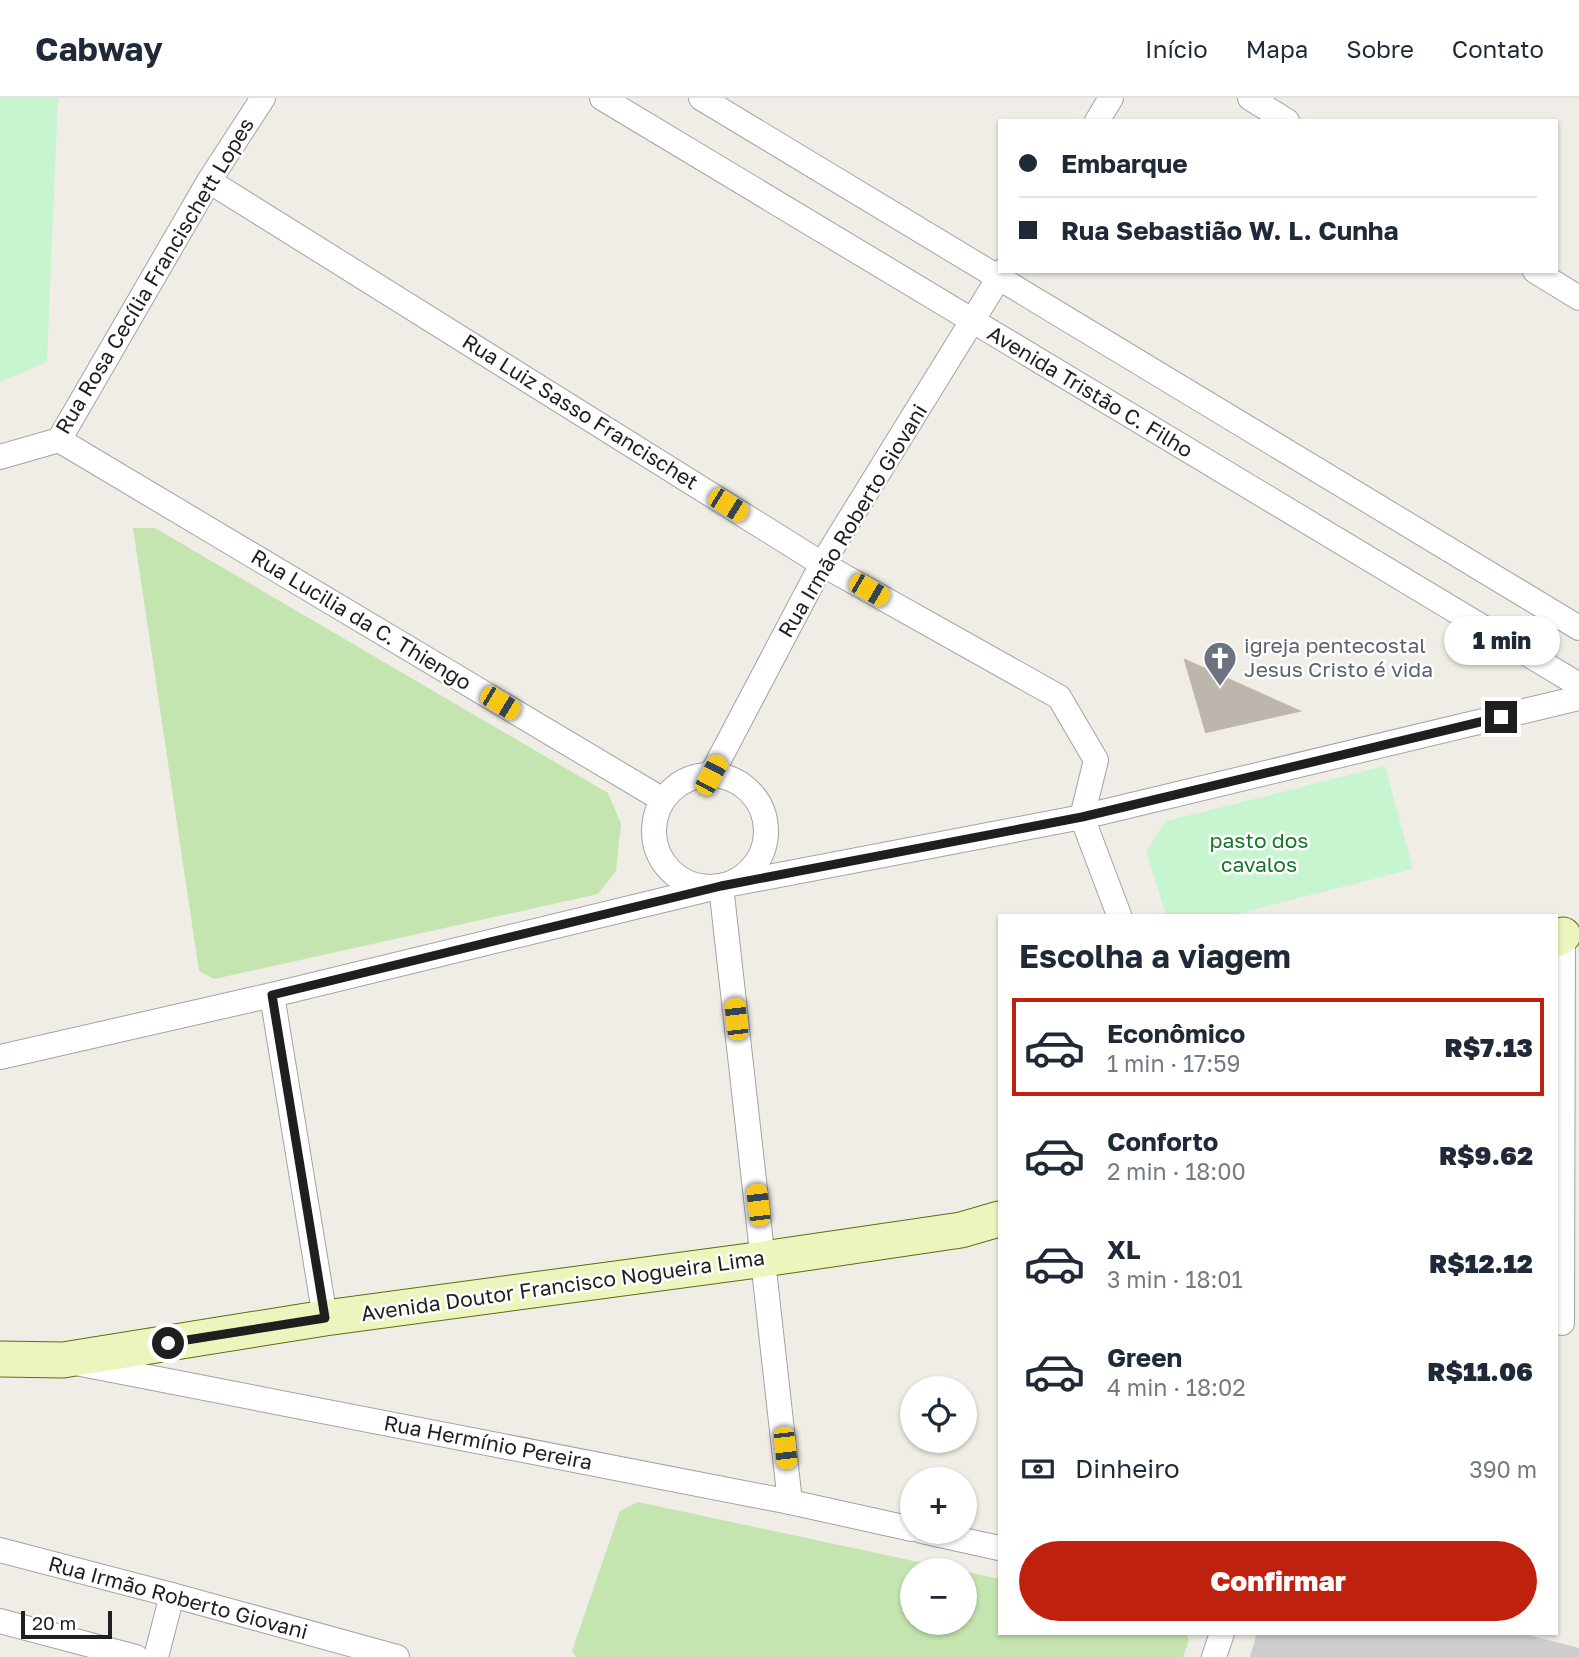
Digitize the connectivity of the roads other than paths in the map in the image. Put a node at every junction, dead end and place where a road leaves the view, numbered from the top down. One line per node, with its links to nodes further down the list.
1 (263, 98): 8 (street, Rua Rosa Cecília Francischett Lopes)
2 (701, 98): 9 (street)
3 (1111, 98): 6 (street)
4 (1250, 98): 7 (street)
5 (613, 101): 13 (street, Avenida Tristão C. Filho)
6 (1098, 119)
7 (1284, 119)
8 (209, 181): 14 (street, Rua Rosa Cecília Francischett Lopes); 16 (street, Rua Luiz Sasso Francischet)
9 (998, 272)
10 (1538, 273): 12 (street)
11 (1001, 274): 13 (street, Rua Irmão Roberto Giovani); 17 (street)
12 (1579, 298)
13 (972, 321): 16 (street, Rua Irmão Roberto Giovani); 18 (street, Avenida Tristão C. Filho)
14 (59, 440): 15 (street, Rua Rosa Cecília Francischett Lopes); 21 (street, Rua Lucilia da C. Thiengo)
15 (0, 457)
16 (822, 564): 20 (street, Rua Irmão Roberto Giovani); 22 (street, Rua Luiz Sasso Francischet)
17 (1579, 628)
18 (1579, 685)
19 (1579, 698): 22 (street)
20 (711, 775): 21 (street); 23 (street)
21 (663, 800): 23 (street)
22 (1082, 817): 23 (street); 24 (street)
23 (721, 886): 26 (street); 29 (street)
24 (1119, 914)
25 (1569, 931): 31 (street)
26 (272, 995): 27 (street); 30 (street)
27 (0, 1057)
28 (998, 1219): 29 (street, Avenida Doutor Francisco Nogueira Lima)
29 (764, 1259): 30 (street, Avenida Doutor Francisco Nogueira Lima); 34 (street)
30 (325, 1318): 33 (street, Avenida Doutor Francisco Nogueira Lima)
31 (1562, 1323)
32 (0, 1359): 33 (street, Avenida Doutor Francisco Nogueira Lima)
33 (63, 1360): 34 (street, Rua Hermínio Pereira)
34 (790, 1502): 35 (street, Rua Hermínio Pereira)
35 (900, 1526)
36 (977, 1543): 37 (street)
37 (998, 1548)
38 (0, 1550): 39 (street, Rua Irmão Roberto Giovani)
39 (172, 1595): 43 (street); 44 (street, Rua Irmão Roberto Giovani)
40 (0, 1621): 42 (street)
41 (1221, 1635): 45 (street)
42 (136, 1657)
43 (156, 1657)
44 (397, 1657)
45 (1214, 1657)

